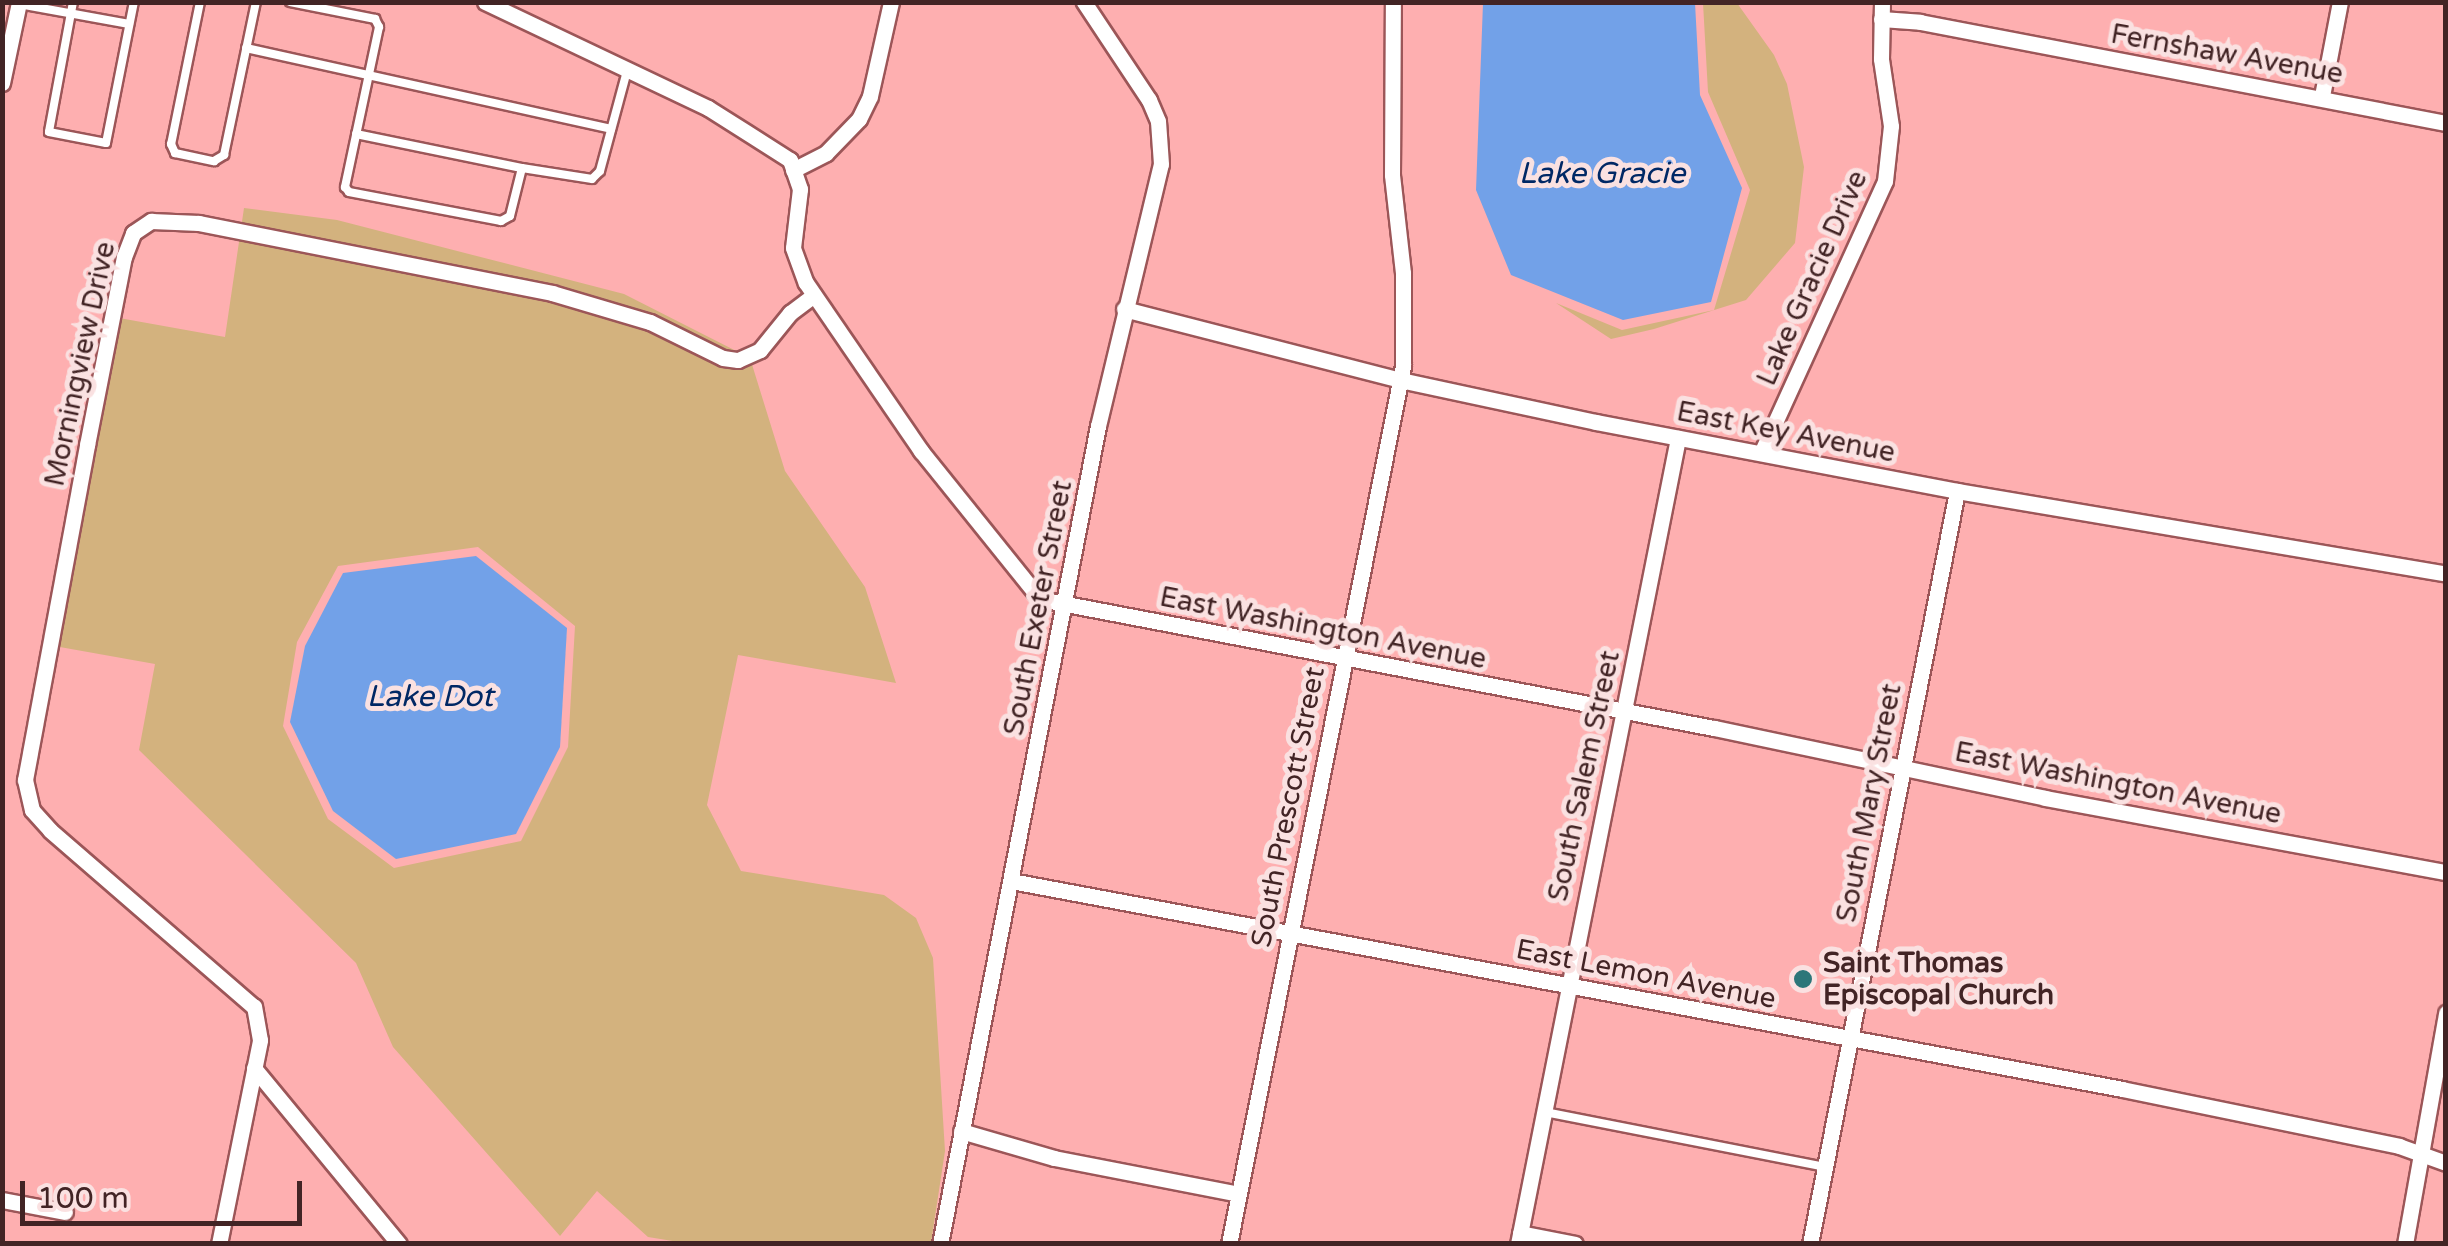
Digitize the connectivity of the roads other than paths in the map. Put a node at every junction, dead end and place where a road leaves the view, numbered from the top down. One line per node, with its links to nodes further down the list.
1 (73, 2): 13 (lane)
2 (134, 2): 14 (lane)
3 (200, 2): 15 (lane)
4 (256, 2): 15 (lane)
5 (290, 2): 17 (lane)
6 (485, 2): 16 (street)
7 (891, 2): 24 (street)
8 (1084, 2): 26 (street, South Exeter Street)
9 (1393, 2): 27 (street)
10 (2340, 2): 19 (street)
11 (19, 3): 13 (lane); 18 (street)
12 (1882, 11): 19 (street, Fernshaw Avenue); 29 (street, Lake Gracie Drive)
13 (71, 13): 14 (lane); 14 (lane)
14 (129, 24)
15 (246, 48): 17 (lane)
16 (628, 70): 21 (lane); 24 (street)
17 (369, 76): 21 (lane); 22 (lane)
18 (2, 83)
19 (2322, 96): 20 (street, Fernshaw Avenue)
20 (2446, 123)
21 (611, 129): 23 (lane)
22 (356, 134): 23 (lane); 23 (lane)
23 (522, 168)
24 (793, 170): 25 (street, East Washington Avenue)
25 (814, 294): 32 (street, East Washington Avenue); 42 (street, Morningview Drive)
26 (1124, 309): 27 (street, East Key Avenue); 32 (street, South Exeter Street)
27 (1400, 380): 28 (street, East Key Avenue); 33 (street, South Prescott Street)
28 (1678, 438): 29 (street, East Key Avenue); 34 (street, South Salem Street)
29 (1762, 451): 30 (street, East Key Avenue)
30 (1957, 491): 31 (street, East Key Avenue); 35 (street, South Mary Street)
31 (2446, 574)
32 (1064, 603): 33 (street, East Washington Avenue); 37 (street, South Exeter Street)
33 (1343, 656): 34 (street, East Washington Avenue); 38 (street, South Prescott Street)
34 (1622, 712): 35 (street, East Washington Avenue); 39 (street, South Salem Street)
35 (1901, 766): 36 (street, East Washington Avenue); 41 (street, South Mary Street)
36 (2446, 872)
37 (1011, 882): 38 (street, East Lemon Avenue); 44 (street, South Exeter Street)
38 (1290, 933): 39 (street, East Lemon Avenue); 48 (street, South Prescott Street)
39 (1567, 985): 41 (street, East Lemon Avenue); 43 (street, South Salem Street)
40 (2446, 1013): 45 (street)
41 (1848, 1038): 45 (street, East Lemon Avenue); 47 (street, South Mary Street)
42 (254, 1068): 52 (street); 53 (street)
43 (1544, 1112): 47 (lane); 51 (street, South Salem Street)
44 (961, 1131): 48 (street); 54 (street, South Exeter Street)
45 (2421, 1155): 46 (street, East Lemon Avenue); 58 (street)
46 (2446, 1162)
47 (1825, 1167): 57 (street, South Mary Street)
48 (1239, 1194): 55 (street, South Prescott Street)
49 (2, 1200): 50 (street)
50 (65, 1212)
51 (1519, 1238): 56 (street)
52 (219, 1244)
53 (399, 1244)
54 (940, 1244)
55 (1229, 1244)
56 (1575, 1244)
57 (1810, 1244)
58 (2406, 1244)

